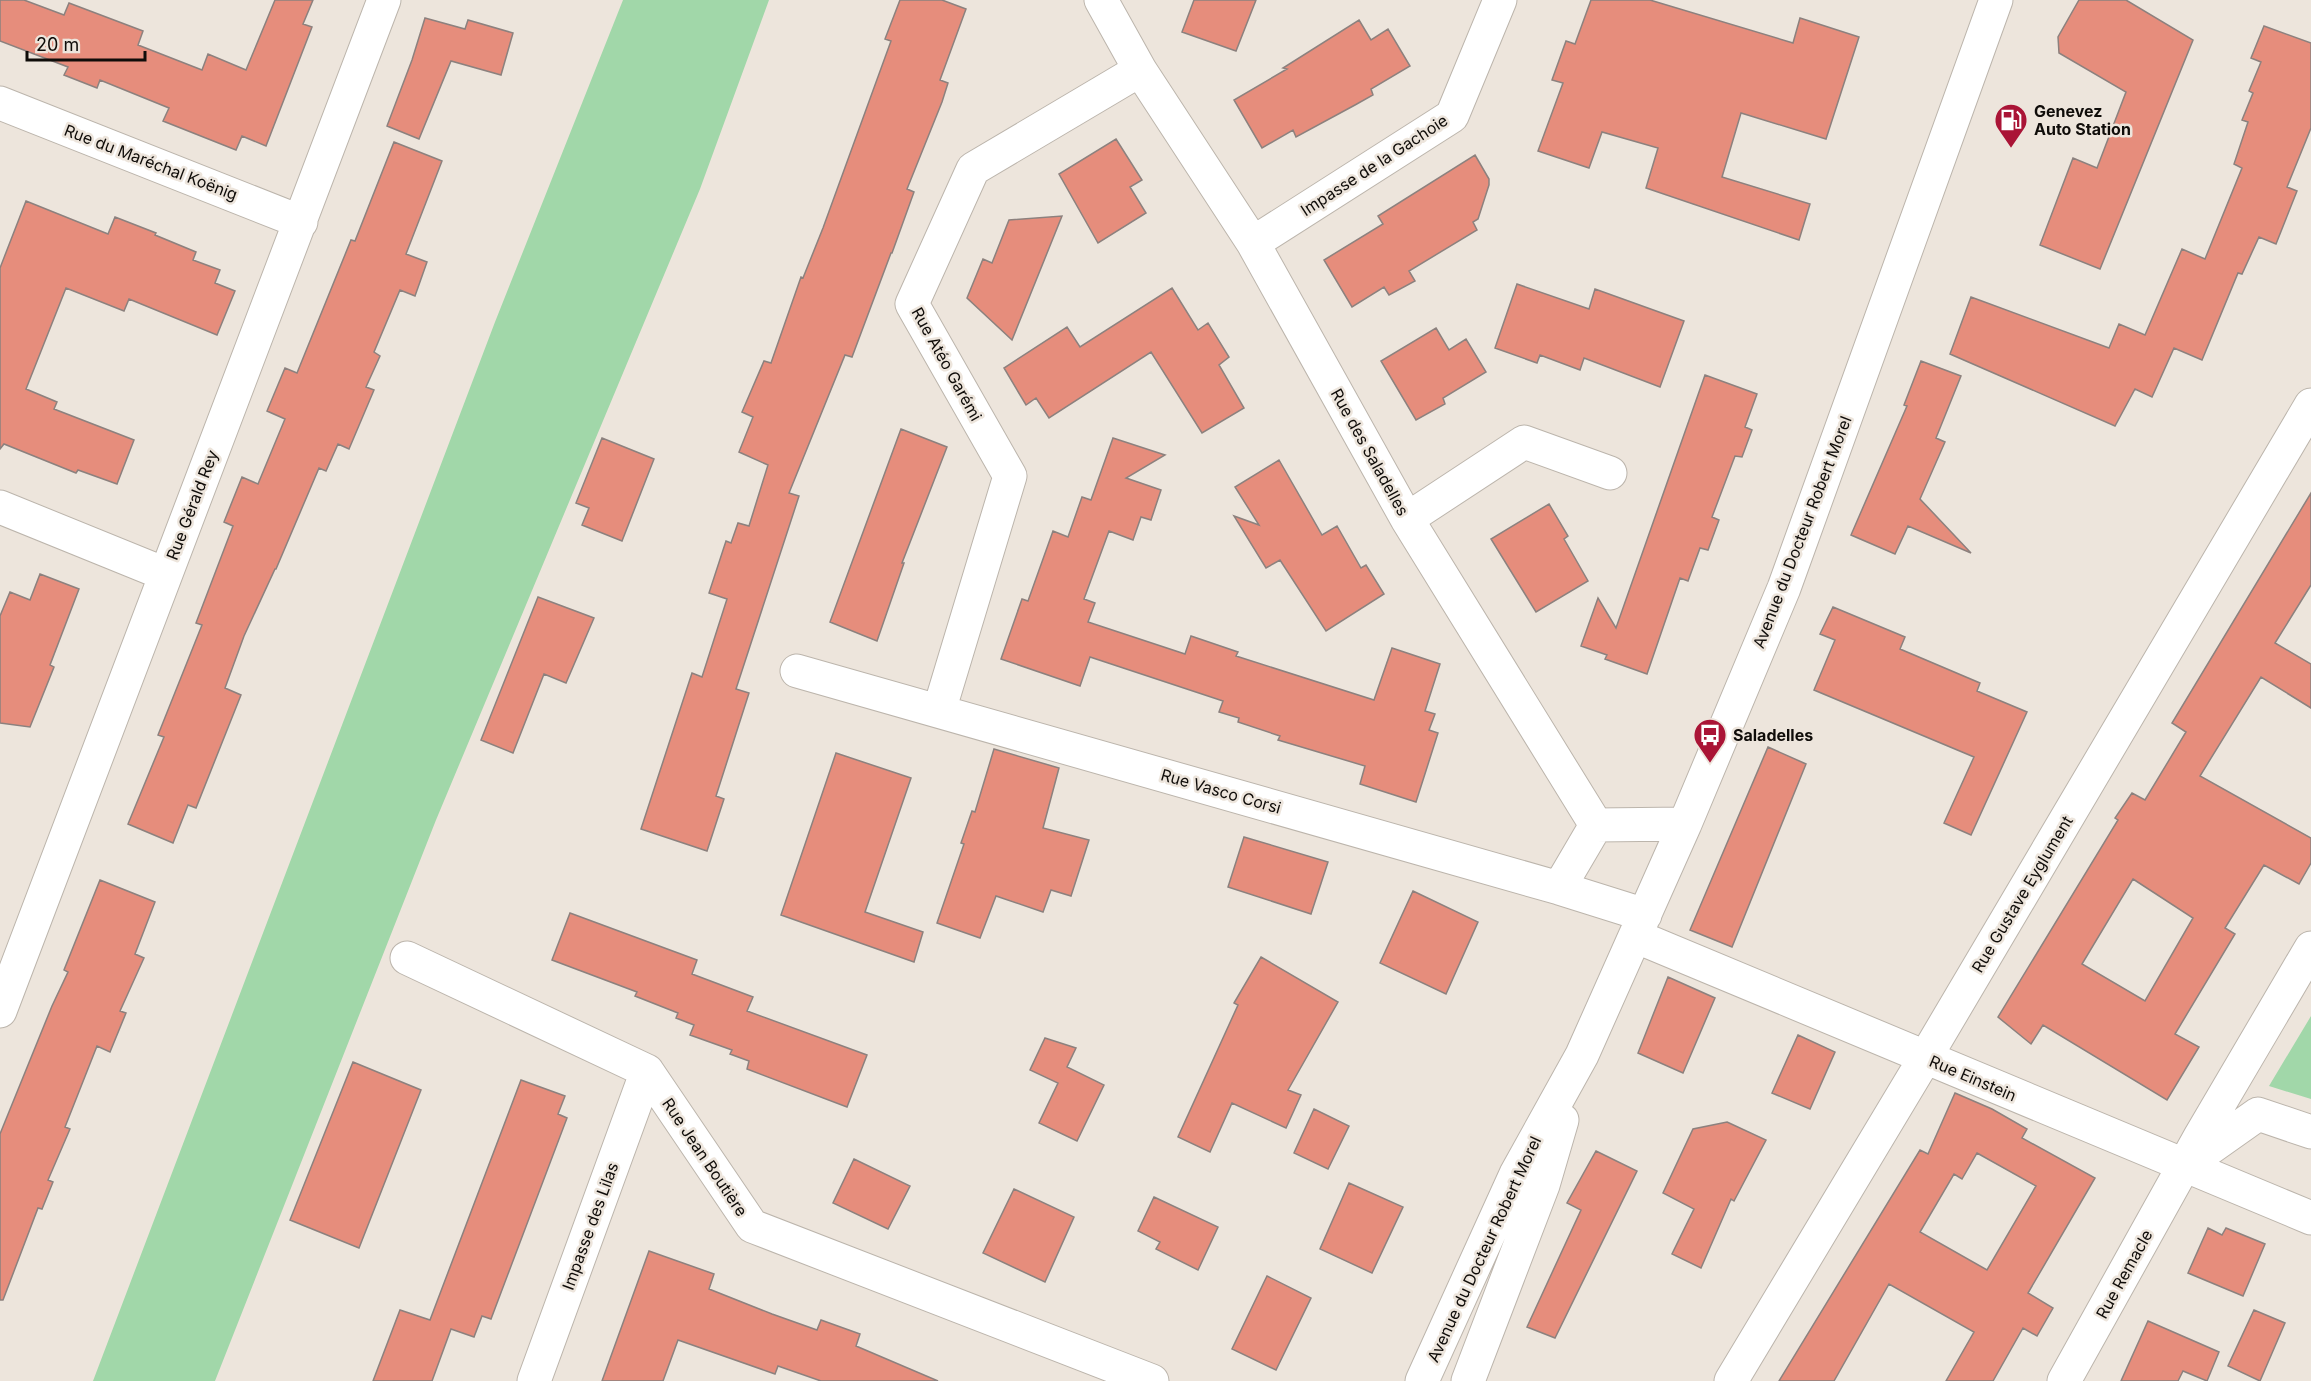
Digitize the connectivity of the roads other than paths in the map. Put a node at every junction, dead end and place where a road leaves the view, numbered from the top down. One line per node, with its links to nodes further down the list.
1 (384, 0): 7 (street, Rue Gérald Rey)
2 (1101, 0): 5 (street, Rue des Saladelles)
3 (1500, 0): 8 (street, Impasse de la Gachoie)
4 (1996, 0): 16 (street, Avenue du Docteur Robert Morel)
5 (1140, 70): 8 (street, Rue des Saladelles); 15 (street, Rue Atéo Garémi)
6 (0, 103): 7 (street, Rue du Maréchal Koënig)
7 (301, 222): 13 (street, Rue Gérald Rey)
8 (1253, 243): 12 (street, Rue des Saladelles)
9 (2311, 405): 23 (street, Rue Gustave Eyglument)
10 (1610, 473): 12 (street)
11 (0, 507): 13 (street)
12 (1407, 519): 17 (street, Rue des Saladelles)
13 (165, 574): 22 (street, Rue Gérald Rey)
14 (797, 671): 15 (street, Rue Vasco Corsi)
15 (939, 711): 18 (street, Rue Vasco Corsi)
16 (1686, 824): 17 (street); 19 (street, Avenue du Docteur Robert Morel)
17 (1596, 825): 18 (street)
18 (1559, 888): 19 (street, Rue Vasco Corsi)
19 (1640, 925): 23 (street, Rue Einstein); 28 (street, Avenue du Docteur Robert Morel)
20 (2311, 948): 26 (street, Rue Remacle)
21 (407, 958): 24 (street)
22 (0, 1011)
23 (1925, 1058): 26 (street, Rue Einstein); 33 (street, Rue Gustave Eyglument)
24 (646, 1071): 29 (street, Impasse des Lilas); 30 (street, Rue Jean Boutière)
25 (2311, 1132): 26 (street)
26 (2184, 1167): 27 (street, Rue Einstein); 34 (street, Rue Remacle)
27 (2311, 1218)
28 (1510, 1224): 31 (street, Avenue du Docteur Robert Morel); 32 (street, Avenue du Docteur Robert Morel)
29 (534, 1381)
30 (1152, 1381)
31 (1422, 1381)
32 (1468, 1381)
33 (1731, 1381)
34 (2064, 1381)

